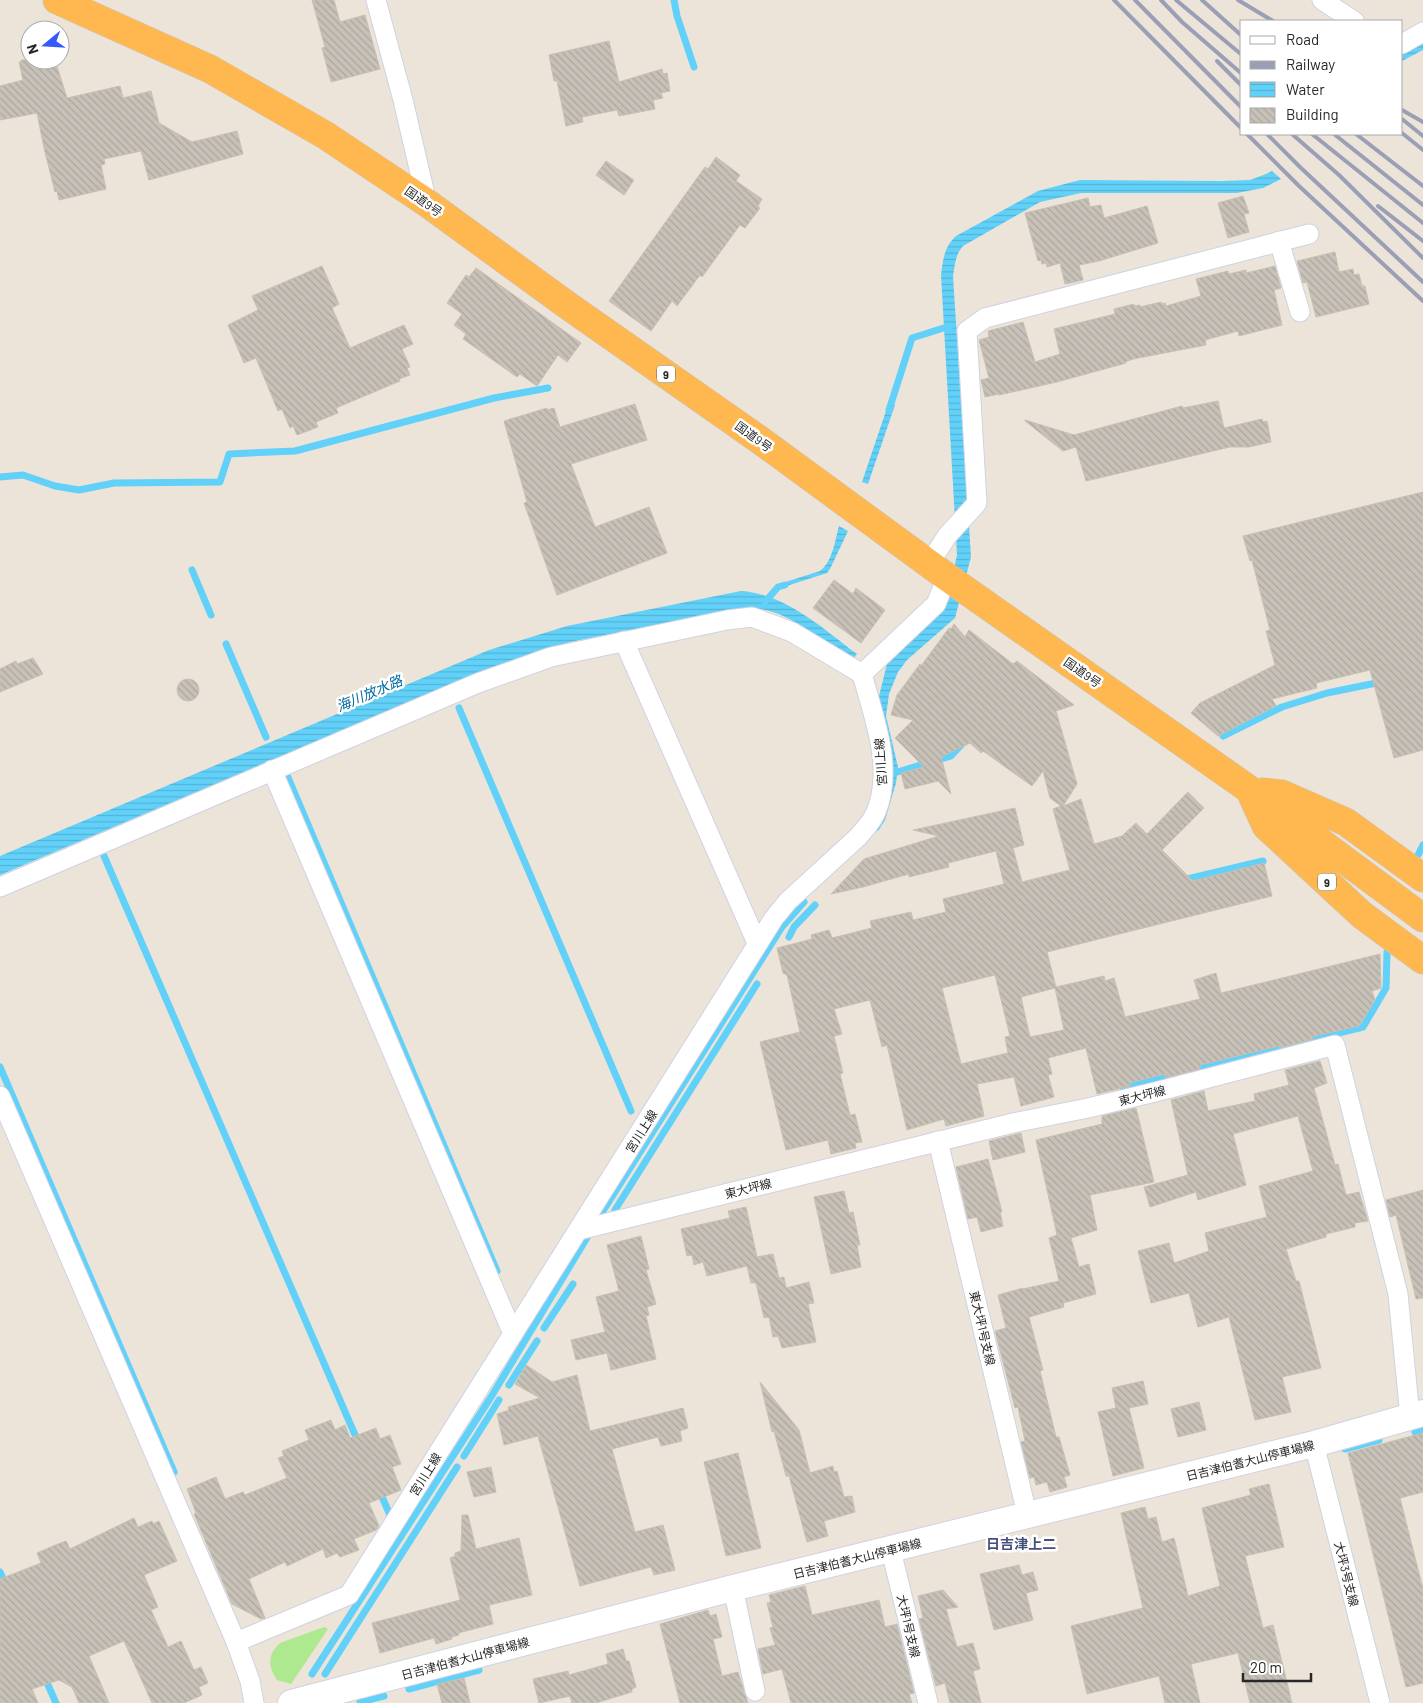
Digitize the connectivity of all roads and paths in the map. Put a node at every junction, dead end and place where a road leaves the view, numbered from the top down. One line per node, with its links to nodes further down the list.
1 (57, 0): 7 (highway, 国道9号 / 9)
2 (376, 0): 7 (street)
3 (1322, 0): 4 (street)
4 (1352, 20)
5 (1423, 32): 6 (street)
6 (1403, 43)
7 (427, 203): 11 (highway, 国道9号 / 9)
8 (1309, 234): 9 (street)
9 (1279, 241): 10 (street); 11 (street)
10 (1300, 312)
11 (938, 571): 13 (street); 15 (highway, 国道9号 / 9)
12 (624, 641): 13 (street); 14 (street); 19 (street)
13 (862, 674): 19 (street, 宮川上線)
14 (272, 770): 17 (street); 24 (street)
15 (1250, 790): 16 (highway, 9); 18 (highway, 国道9号 / 9); 20 (highway, 9)
16 (1423, 878)
17 (0, 887)
18 (1423, 918)
19 (757, 943): 23 (street, 宮川上線)
20 (1423, 960)
21 (0, 1096): 30 (street)
22 (938, 1141): 23 (street, 東大坪線); 25 (street, 東大坪線); 27 (street, 東大坪1号支線)
23 (579, 1230): 24 (street, 宮川上線)
24 (513, 1334): 30 (street, 宮川上線)
25 (1416, 1415): 26 (main road, 日吉津伯耆大山停車場線)
26 (1314, 1444): 27 (main road, 日吉津伯耆大山停車場線); 35 (street, 大坪3号支線)
27 (1027, 1514): 28 (main road, 日吉津伯耆大山停車場線)
28 (891, 1550): 29 (main road, 日吉津伯耆大山停車場線); 34 (street, 大坪1号支線)
29 (733, 1588): 31 (street); 33 (main road, 日吉津伯耆大山停車場線)
30 (236, 1642): 32 (street)
31 (755, 1691)
32 (254, 1703)
33 (291, 1703)
34 (928, 1703)
35 (1380, 1703)

